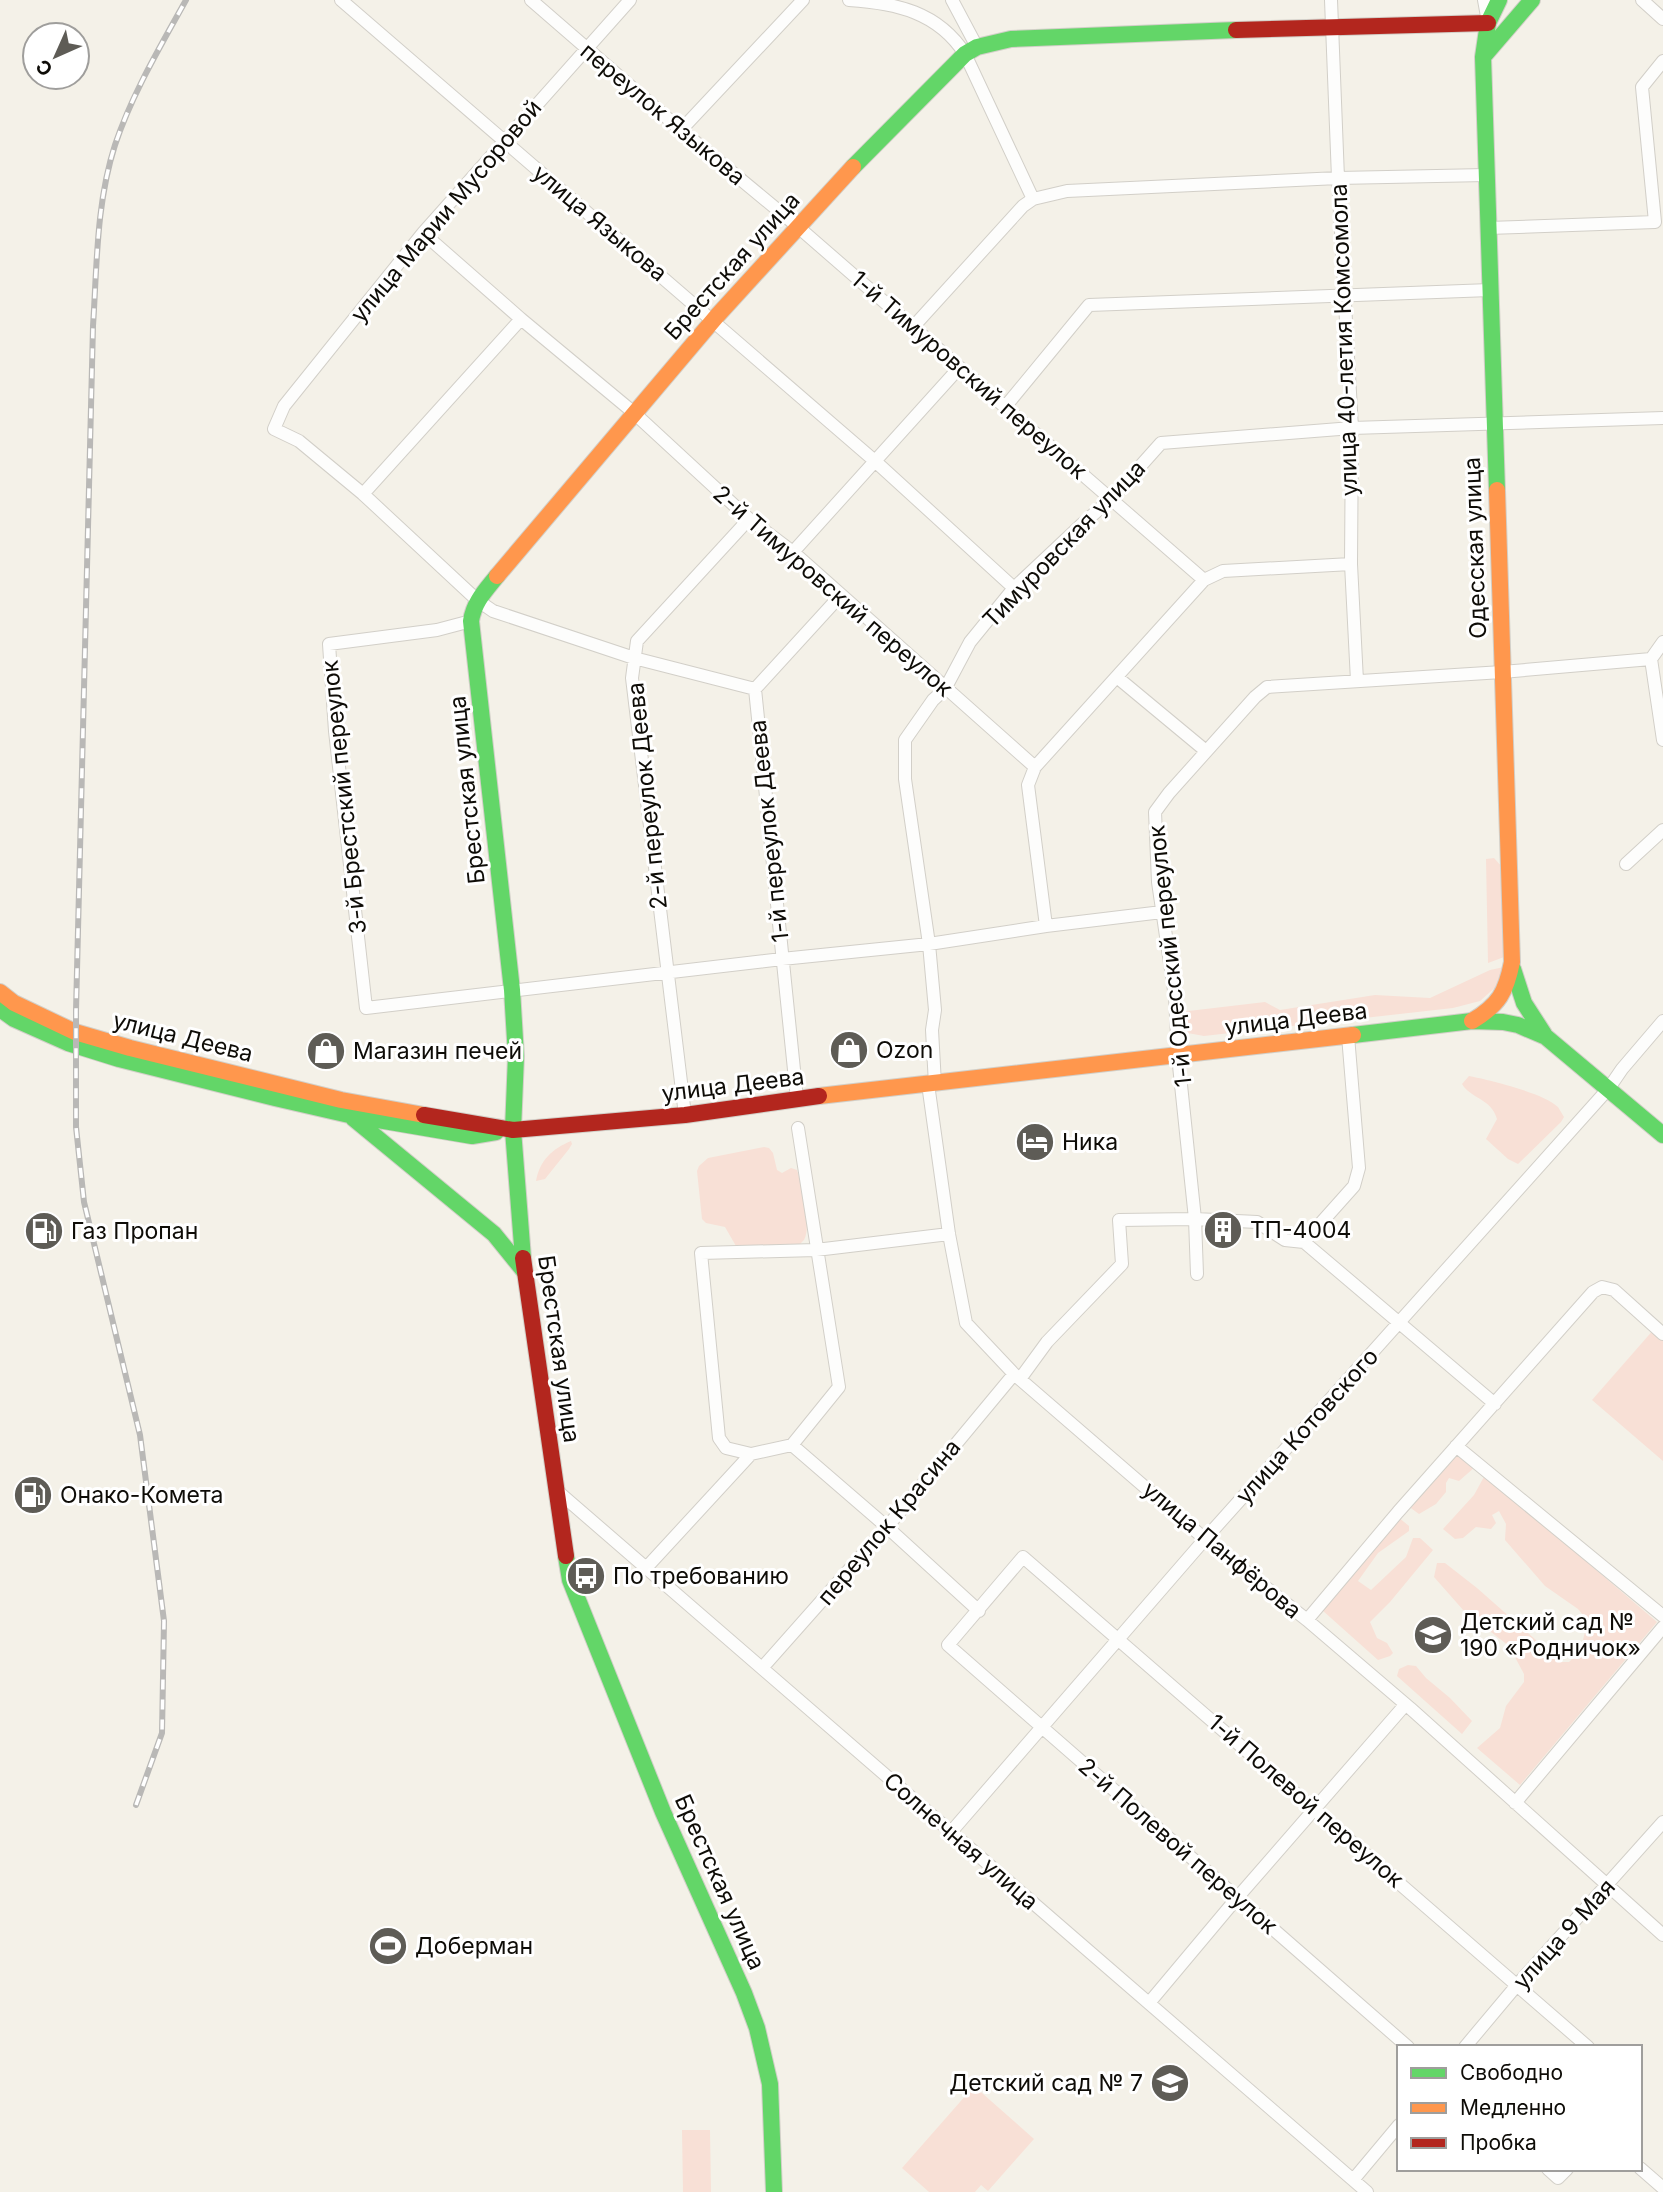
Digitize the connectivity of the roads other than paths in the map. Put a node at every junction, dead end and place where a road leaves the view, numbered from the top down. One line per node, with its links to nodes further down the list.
1 (341, 0): 23 (street, улица Языкова)
2 (531, 0): 18 (street, переулок Языкова)
3 (630, 0): 18 (street, улица Марии Мусоровой)
4 (803, 0): 22 (street)
5 (849, 0): 13 (street)
6 (952, 0): 14 (street)
7 (960, 0): 14 (street)
8 (1331, 0): 17 (street, улица 40-летия Комсомола)
9 (1484, 0): 16 (street)
10 (1499, 0): 16 (main road, Одесская улица)
11 (1532, 0): 20 (main road)
12 (1642, 0): 15 (street)
13 (906, 5): 19 (street)
14 (959, 14): 19 (street)
15 (1663, 19)
16 (1488, 23): 17 (main road); 20 (main road, Одесская улица)
17 (1332, 26): 19 (main road); 25 (street, улица 40-летия Комсомола)
18 (586, 49): 22 (street, переулок Языкова); 23 (street, улица Марии Мусоровой)
19 (971, 50): 26 (street); 27 (main road, Брестская улица)
20 (1483, 57): 24 (main road, Одесская улица)
21 (1663, 61): 28 (street)
22 (681, 130): 27 (street, переулок Языкова)
23 (504, 141): 30 (street, улица Марии Мусоровой); 34 (street, улица Языкова)
24 (1486, 175): 25 (street); 29 (main road, Одесская улица)
25 (1338, 178): 26 (street); 32 (street, улица 40-летия Комсомола)
26 (1034, 199): 35 (street)
27 (797, 226): 34 (main road, Брестская улица); 35 (street, 1-й Тимуровский переулок)
28 (1659, 226): 29 (street)
29 (1488, 228): 31 (main road, Одесская улица)
30 (423, 233): 33 (street, 2-й Тимуровский переулок); 43 (street, улица Марии Мусоровой)
31 (1490, 289): 32 (street); 40 (main road, Одесская улица)
32 (1344, 295): 37 (street); 41 (street, улица 40-летия Комсомола)
33 (521, 319): 38 (street, 2-й Тимуровский переулок); 43 (street)
34 (714, 320): 38 (main road, Брестская улица); 42 (street, улица Языкова)
35 (914, 326): 36 (street, 1-й Тимуровский переулок)
36 (959, 368): 37 (street, 1-й Тимуровский переулок); 42 (street)
37 (1005, 407): 44 (street, 1-й Тимуровский переулок)
38 (633, 412): 45 (street, 2-й Тимуровский переулок); 51 (main road, Брестская улица)
39 (1663, 418): 40 (street, Тимуровская улица)
40 (1494, 423): 41 (street, Тимуровская улица); 56 (main road, Одесская улица)
41 (1352, 428): 44 (street, Тимуровская улица); 47 (street, улица 40-летия Комсомола)
42 (876, 462): 46 (street); 49 (street, улица Языкова)
43 (363, 494): 51 (street)
44 (1111, 499): 48 (street, 1-й Тимуровский переулок); 49 (street, Тимуровская улица)
45 (748, 519): 46 (street, 2-й Тимуровский переулок); 54 (street, 2-й переулок Деева)
46 (793, 552): 50 (street, 2-й Тимуровский переулок)
47 (1351, 564): 48 (street); 58 (street, улица 40-летия Комсомола)
48 (1204, 580): 57 (street)
49 (1014, 588): 60 (street, Тимуровская улица)
50 (840, 596): 59 (street, 1-й переулок Деева); 60 (street, 2-й Тимуровский переулок)
51 (477, 600): 52 (main road, Брестская улица); 54 (street)
52 (471, 621): 72 (main road, Брестская улица); 72 (street, 3-й Брестский переулок)
53 (1663, 642): 55 (street)
54 (634, 658): 59 (street); 71 (street, 2-й переулок Деева)
55 (1651, 659): 56 (street, 1-й Одесский переулок); 61 (street)
56 (1502, 672): 58 (street, 1-й Одесский переулок); 70 (main road, Одесская улица)
57 (1118, 678): 62 (street); 63 (street)
58 (1357, 681): 62 (street, 1-й Одесский переулок)
59 (755, 689): 69 (street, 1-й переулок Деева)
60 (945, 689): 63 (street, 2-й Тимуровский переулок); 68 (street, Тимуровская улица)
61 (1663, 740)
62 (1206, 751): 66 (street, 1-й Одесский переулок)
63 (1035, 768): 67 (street)
64 (1663, 830): 65 (street)
65 (1626, 864)
66 (1162, 912): 67 (street); 79 (street, 1-й Одесский переулок)
67 (1046, 926): 68 (street)
68 (929, 944): 69 (street); 80 (street, Тимуровская улица)
69 (782, 958): 71 (street); 82 (street, 1-й переулок Деева)
70 (1512, 962): 75 (main road, Одесская улица); 78 (main road)
71 (667, 972): 72 (street); 84 (street, 2-й переулок Деева)
72 (512, 990): 86 (main road, Брестская улица)
73 (0, 992): 74 (main road)
74 (7, 1006): 83 (main road); 86 (main road, улица Деева)
75 (1472, 1021): 77 (main road, улица Деева); 78 (main road, улица Деева)
76 (1663, 1021): 81 (street, улица Котовского)
77 (1348, 1036): 79 (main road, улица Деева); 90 (street)
78 (1546, 1037): 81 (main road)
79 (1178, 1056): 80 (main road, улица Деева); 88 (street, 1-й Одесский переулок)
80 (931, 1084): 82 (main road, улица Деева); 89 (street, улица Панфёрова)
81 (1609, 1088): 87 (main road); 94 (street, улица Котовского)
82 (797, 1099): 84 (main road, улица Деева)
83 (349, 1115): 86 (main road); 92 (main road)
84 (685, 1115): 86 (main road, улица Деева)
85 (798, 1128): 91 (street)
86 (513, 1130): 92 (main road, Брестская улица)
87 (1663, 1135)
88 (1195, 1219): 90 (street, переулок Красина); 93 (street, 1-й Одесский переулок); 96 (street, переулок Красина)
89 (949, 1234): 91 (street); 96 (street, улица Панфёрова)
90 (1304, 1242): 94 (street)
91 (816, 1250): 98 (street); 100 (street)
92 (524, 1271): 101 (main road, Брестская улица)
93 (1197, 1274)
94 (1399, 1324): 97 (street); 103 (street, улица Котовского)
95 (1663, 1334): 97 (street)
96 (1017, 1377): 102 (street, переулок Красина); 103 (street, улица Панфёрова)
97 (1495, 1404): 99 (street)
98 (792, 1445): 100 (street); 102 (street)
99 (1456, 1447): 106 (street); 107 (street)
100 (751, 1454): 104 (street)
101 (555, 1489): 104 (street, Солнечная улица); 129 (main road, Брестская улица)
102 (887, 1527): 105 (street); 110 (street, переулок Красина)
103 (1205, 1539): 107 (street, улица Панфёрова); 109 (street, улица Котовского)
104 (646, 1568): 110 (street, Солнечная улица)
105 (979, 1611): 109 (street, 1-й Полевой переулок); 112 (street, 2-й Полевой переулок)
106 (1663, 1616)
107 (1307, 1620): 111 (street, улица Панфёрова)
108 (1663, 1627): 113 (street)
109 (1119, 1639): 112 (street, улица Котовского); 114 (street, 1-й Полевой переулок)
110 (762, 1668): 116 (street, Солнечная улица)
111 (1405, 1705): 113 (street, улица Панфёрова); 114 (street)
112 (1042, 1727): 116 (street, улица Котовского); 118 (street, 2-й Полевой переулок)
113 (1515, 1803): 117 (street, улица Панфёрова)
114 (1315, 1809): 118 (street); 120 (street, 1-й Полевой переулок)
115 (1663, 1822): 117 (street, улица 9 Мая)
116 (951, 1832): 121 (street, Солнечная улица)
117 (1608, 1886): 119 (street, улица Панфёрова); 120 (street, улица 9 Мая)
118 (1237, 1898): 121 (street); 122 (street, 2-й Полевой переулок)
119 (1663, 1934)
120 (1517, 1984): 123 (street, улица 9 Мая); 124 (street, 1-й Полевой переулок)
121 (1149, 2003): 127 (street, Солнечная улица)
122 (1406, 2045)
123 (1467, 2045)
124 (1586, 2045)
125 (1397, 2127): 127 (street)
126 (1642, 2170): 128 (street)
127 (1353, 2180): 130 (street, Солнечная улица)
128 (1663, 2188)
129 (774, 2192)
130 (1367, 2192)

